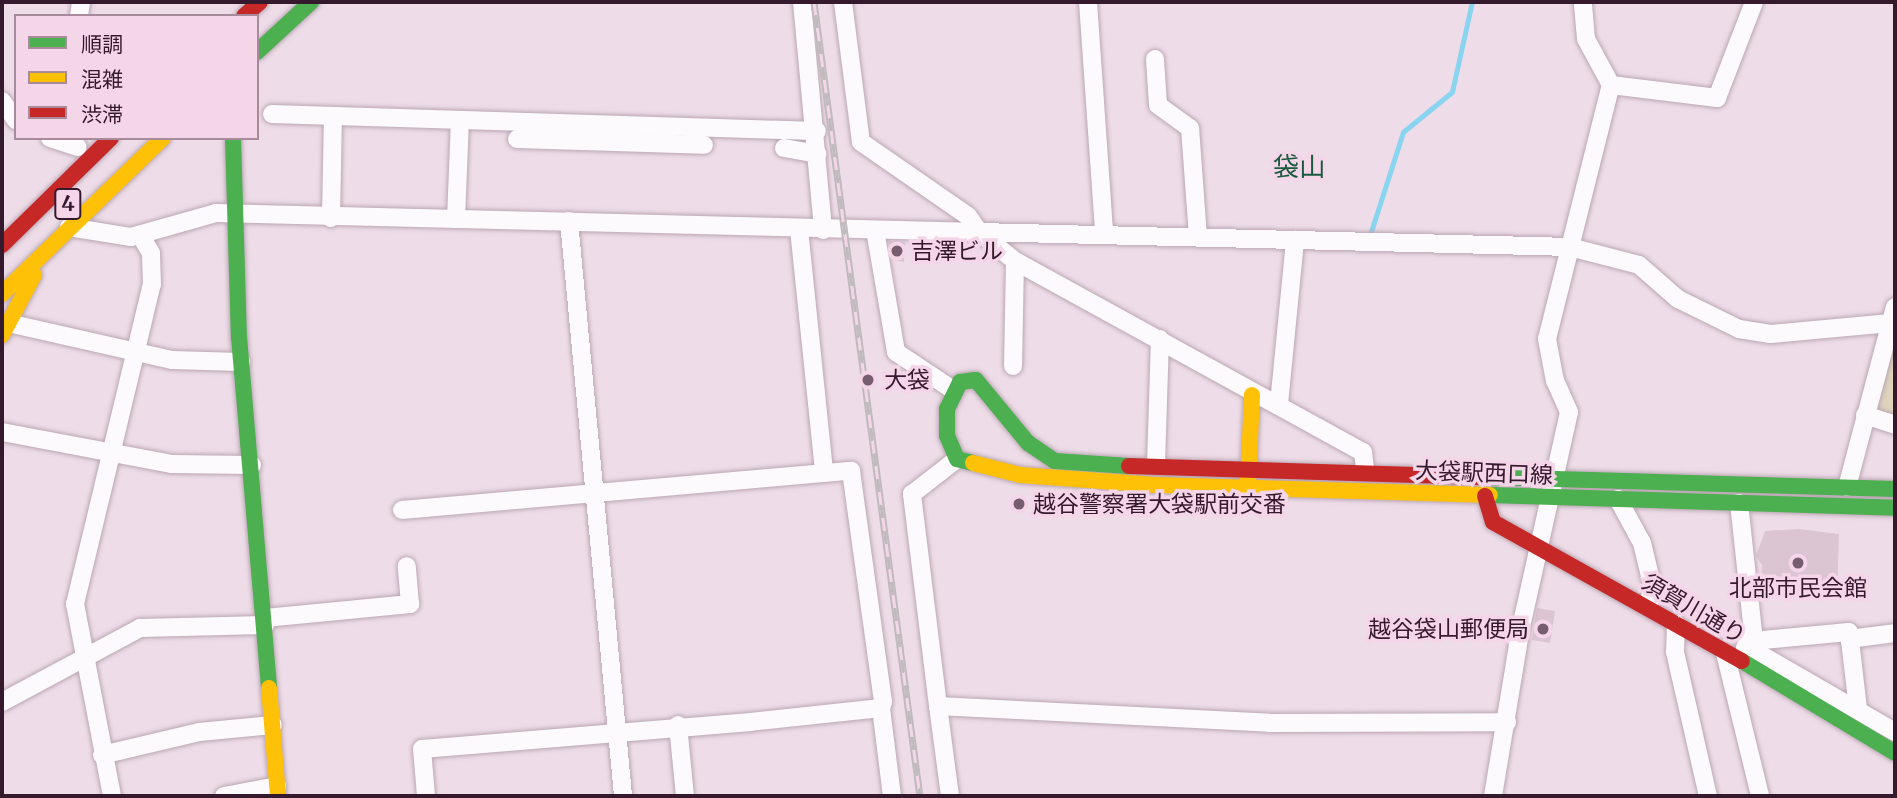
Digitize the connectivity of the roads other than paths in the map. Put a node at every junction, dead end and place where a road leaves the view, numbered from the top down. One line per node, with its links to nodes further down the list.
1 (260, 2): 9 (main road)
2 (285, 2): 10 (main road)
3 (311, 2): 11 (main road)
4 (802, 2): 19 (street)
5 (843, 2): 40 (street)
6 (1088, 2): 41 (street)
7 (1583, 2): 13 (street)
8 (1754, 2): 13 (street)
9 (246, 14)
10 (259, 25)
11 (259, 50)
12 (1155, 59): 43 (street)
13 (1611, 85): 46 (street)
14 (2, 101): 16 (street)
15 (272, 114): 17 (street)
16 (14, 117)
17 (333, 117): 18 (street); 32 (street)
18 (460, 120): 20 (street); 33 (street)
19 (817, 131): 20 (street); 30 (street)
20 (626, 134): 21 (street); 27 (street)
21 (517, 139)
22 (63, 140): 26 (street)
23 (109, 140): 45 (main road, 4)
24 (161, 140): 39 (main road, 4)
25 (233, 140): 31 (main road)
26 (82, 143): 35 (main road, 4)
27 (704, 145)
28 (784, 148): 30 (street)
29 (124, 149): 48 (main road, 4)
30 (817, 154): 37 (street)
31 (235, 214): 32 (street); 42 (street); 54 (main road)
32 (331, 218): 33 (street)
33 (456, 219): 34 (street)
34 (569, 221): 36 (street); 76 (street)
35 (2, 222)
36 (799, 229): 37 (street); 70 (street)
37 (823, 230): 38 (street)
38 (875, 230): 40 (street); 56 (street)
39 (62, 232): 42 (street); 49 (main road, 4); 51 (main road, 4)
40 (979, 232): 41 (street); 47 (street)
41 (1104, 233): 43 (street)
42 (140, 235): 53 (street)
43 (1198, 236): 44 (street)
44 (1295, 240): 46 (street); 58 (street)
45 (2, 244)
46 (1570, 247): 50 (street); 72 (street)
47 (1015, 261): 52 (street); 55 (street)
48 (2, 269)
49 (2, 293)
50 (1893, 315): 59 (street)
51 (5, 329): 53 (street)
52 (1160, 339): 57 (street); 66 (street)
53 (134, 350): 54 (street); 63 (street)
54 (241, 362): 65 (main road)
55 (1013, 366)
56 (953, 390): 62 (main road); 64 (main road)
57 (1252, 395): 58 (street); 67 (main road)
58 (1279, 404): 68 (street)
59 (1865, 415): 60 (street); 74 (street)
60 (1895, 425)
61 (2, 432): 63 (street)
62 (1028, 443): 69 (main road); 71 (main road)
63 (108, 452): 65 (street); 91 (street)
64 (957, 458): 71 (main road); 93 (street)
65 (252, 464): 86 (main road)
66 (1156, 465): 67 (main road, 大袋駅西口線); 69 (main road, 大袋駅西口線)
67 (1249, 467): 68 (main road, 大袋駅西口線); 73 (main road)
68 (1365, 470): 72 (main road, 大袋駅西口線)
69 (1071, 472): 71 (main road); 73 (main road, 大袋駅西口線)
70 (824, 473): 76 (street); 94 (street)
71 (1020, 475)
72 (1553, 476): 74 (main road, 大袋駅西口線); 78 (street)
73 (1248, 487): 77 (main road, 大袋駅西口線)
74 (1847, 487): 75 (main road, 大袋駅西口線)
75 (1895, 489)
76 (592, 490): 82 (street); 99 (street)
77 (1485, 496): 78 (main road, 大袋駅西口線); 83 (main road, 須賀川通り)
78 (1548, 498): 79 (main road, 大袋駅西口線); 83 (street)
79 (1618, 499): 80 (main road, 大袋駅西口線); 85 (street)
80 (1739, 503): 81 (main road, 大袋駅西口線); 90 (street)
81 (1895, 508)
82 (407, 510)
83 (1538, 549): 85 (main road, 須賀川通り); 96 (street)
84 (407, 566): 86 (street)
85 (1648, 606): 87 (main road, 須賀川通り)
86 (265, 621): 91 (street); 97 (main road)
87 (1676, 624): 90 (main road, 須賀川通り); 112 (street)
88 (1895, 633): 89 (street)
89 (1849, 639): 90 (street); 95 (street)
90 (1740, 650): 95 (street); 101 (main road, 須賀川通り); 113 (street)
91 (86, 659): 92 (street); 102 (street)
92 (2, 702)
93 (939, 706): 96 (street); 110 (street)
94 (881, 708): 98 (street); 109 (street)
95 (1858, 709): 100 (street)
96 (1507, 722): 111 (street)
97 (273, 725): 102 (street); 103 (main road)
98 (678, 725): 99 (street); 108 (street)
99 (615, 730): 106 (street); 107 (street)
100 (1895, 732)
101 (1895, 753)
102 (102, 754): 104 (street)
103 (277, 791): 105 (street)
104 (111, 796)
105 (225, 796)
106 (426, 796)
107 (623, 796)
108 (685, 796)
109 (892, 796)
110 (950, 796)
111 (1493, 796)
112 (1708, 796)
113 (1760, 796)

